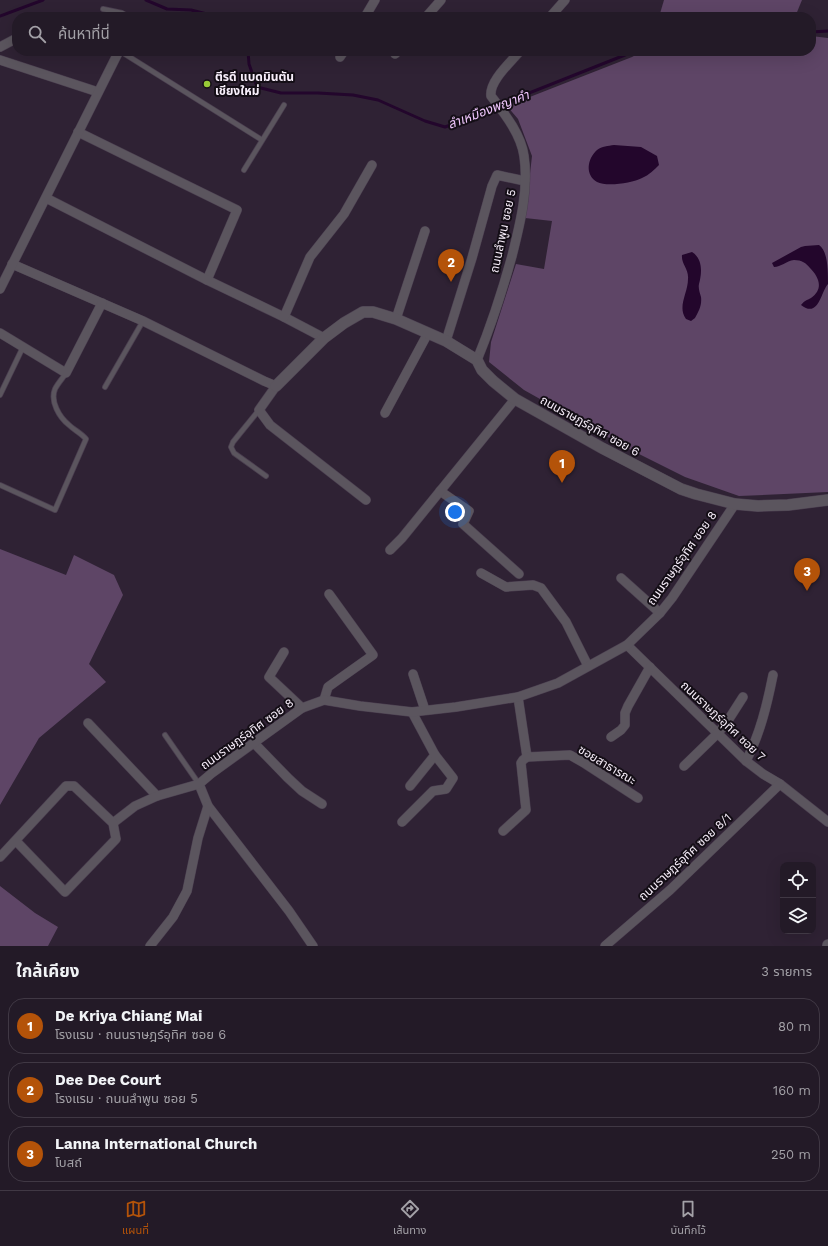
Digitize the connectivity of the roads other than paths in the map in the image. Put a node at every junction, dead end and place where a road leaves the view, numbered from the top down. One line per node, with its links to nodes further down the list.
1 (375, 0): 6 (street)
2 (440, 0): 7 (street)
3 (565, 0): 8 (street)
4 (103, 9): 5 (lane)
5 (117, 12)
6 (368, 12)
7 (430, 12)
8 (554, 12)
9 (12, 41): 10 (street)
10 (0, 47)
11 (117, 56): 15 (street)
12 (128, 56): 18 (lane)
13 (516, 56): 21 (street, ถนนลำพูน ซอย 5)
14 (0, 60): 15 (street)
15 (98, 92): 17 (street)
16 (284, 105): 18 (lane)
17 (78, 132): 22 (street); 25 (street)
18 (262, 140): 20 (lane)
19 (372, 165): 28 (street)
20 (244, 170)
21 (526, 181): 34 (street); 36 (street, ถนนลำพูน ซอย 5)
22 (46, 198): 24 (street); 25 (street)
23 (425, 231): 29 (street)
24 (12, 264): 26 (street); 27 (street)
25 (208, 280): 28 (street)
26 (0, 289)
27 (102, 303): 30 (street); 37 (street)
28 (284, 317): 33 (street)
29 (396, 319): 31 (street, ถนนราษฎร์อุทิศ ซอย 6); 33 (street, ถนนราษฎร์อุทิศ ซอย 6)
30 (143, 321): 38 (street); 39 (lane)
31 (428, 332): 34 (street, ถนนราษฎร์อุทิศ ซอย 6); 43 (street)
32 (0, 333): 35 (street)
33 (324, 338): 38 (street)
34 (446, 341): 36 (street, ถนนราษฎร์อุทิศ ซอย 6)
35 (23, 347): 37 (street); 40 (lane)
36 (477, 360): 41 (street, ถนนราษฎร์อุทิศ ซอย 6)
37 (66, 373): 45 (lane)
38 (276, 386): 42 (street)
39 (106, 387)
40 (0, 395)
41 (515, 399): 46 (street); 49 (street, ถนนราษฎร์อุทิศ ซอย 6)
42 (259, 410): 44 (lane); 47 (street)
43 (385, 413)
44 (266, 476)
45 (0, 485)
46 (440, 491): 50 (street); 52 (street)
47 (366, 500)
48 (828, 500): 49 (street, ถนนราษฎร์อุทิศ ซอย 6)
49 (735, 504): 55 (street, ถนนราษฎร์อุทิศ ซอย 8)
50 (390, 550)
51 (481, 573): 58 (street)
52 (519, 574)
53 (621, 578): 55 (street)
54 (329, 594): 64 (street)
55 (660, 613): 56 (street, ถนนราษฎร์อุทิศ ซอย 8)
56 (627, 645): 58 (street, ถนนราษฎร์อุทิศ ซอย 8); 59 (street, ถนนราษฎร์อุทิศ ซอย 7)
57 (284, 652): 65 (street)
58 (588, 666): 62 (street, ถนนราษฎร์อุทิศ ซอย 8)
59 (650, 667): 69 (street, ถนนราษฎร์อุทิศ ซอย 7); 71 (street)
60 (413, 674): 66 (street)
61 (773, 675): 75 (street)
62 (518, 697): 66 (street, ถนนราษฎร์อุทิศ ซอย 8); 74 (street)
63 (742, 697): 69 (street)
64 (324, 700): 65 (street, ถนนราษฎร์อุทิศ ซอย 8); 67 (street, ถนนราษฎร์อุทิศ ซอย 8)
65 (302, 708): 72 (street, ถนนราษฎร์อุทิศ ซอย 8)
66 (425, 710): 67 (street, ถนนราษฎร์อุทิศ ซอย 8)
67 (412, 712): 73 (street)
68 (88, 723): 80 (street)
69 (718, 733): 75 (street, ถนนราษฎร์อุทิศ ซอย 7); 76 (street)
70 (165, 735): 77 (lane)
71 (611, 737)
72 (254, 743): 77 (street, ถนนราษฎร์อุทิศ ซอย 8); 82 (street)
73 (435, 755): 79 (street); 84 (street)
74 (527, 757): 81 (street, ซอยสาธารณะ); 87 (street)
75 (746, 761): 78 (street, ถนนราษฎร์อุทิศ ซอย 7)
76 (684, 766)
77 (199, 784): 80 (street); 83 (street, ถนนราษฎร์อุทิศ ซอย 8)
78 (780, 784): 85 (street, ถนนราษฎร์อุทิศ ซอย 7); 92 (street, ถนนราษฎร์อุทิศ ซอย 8/1)
79 (410, 786)
80 (157, 796): 86 (street)
81 (638, 798)
82 (322, 804)
83 (208, 806): 90 (street); 91 (street, ถนนราษฎร์อุทิศ ซอย 8)
84 (402, 822)
85 (828, 822)
86 (112, 823): 88 (street); 88 (street)
87 (503, 831)
88 (16, 841): 89 (street)
89 (0, 857)
90 (150, 946)
91 (313, 946)
92 (604, 946)

